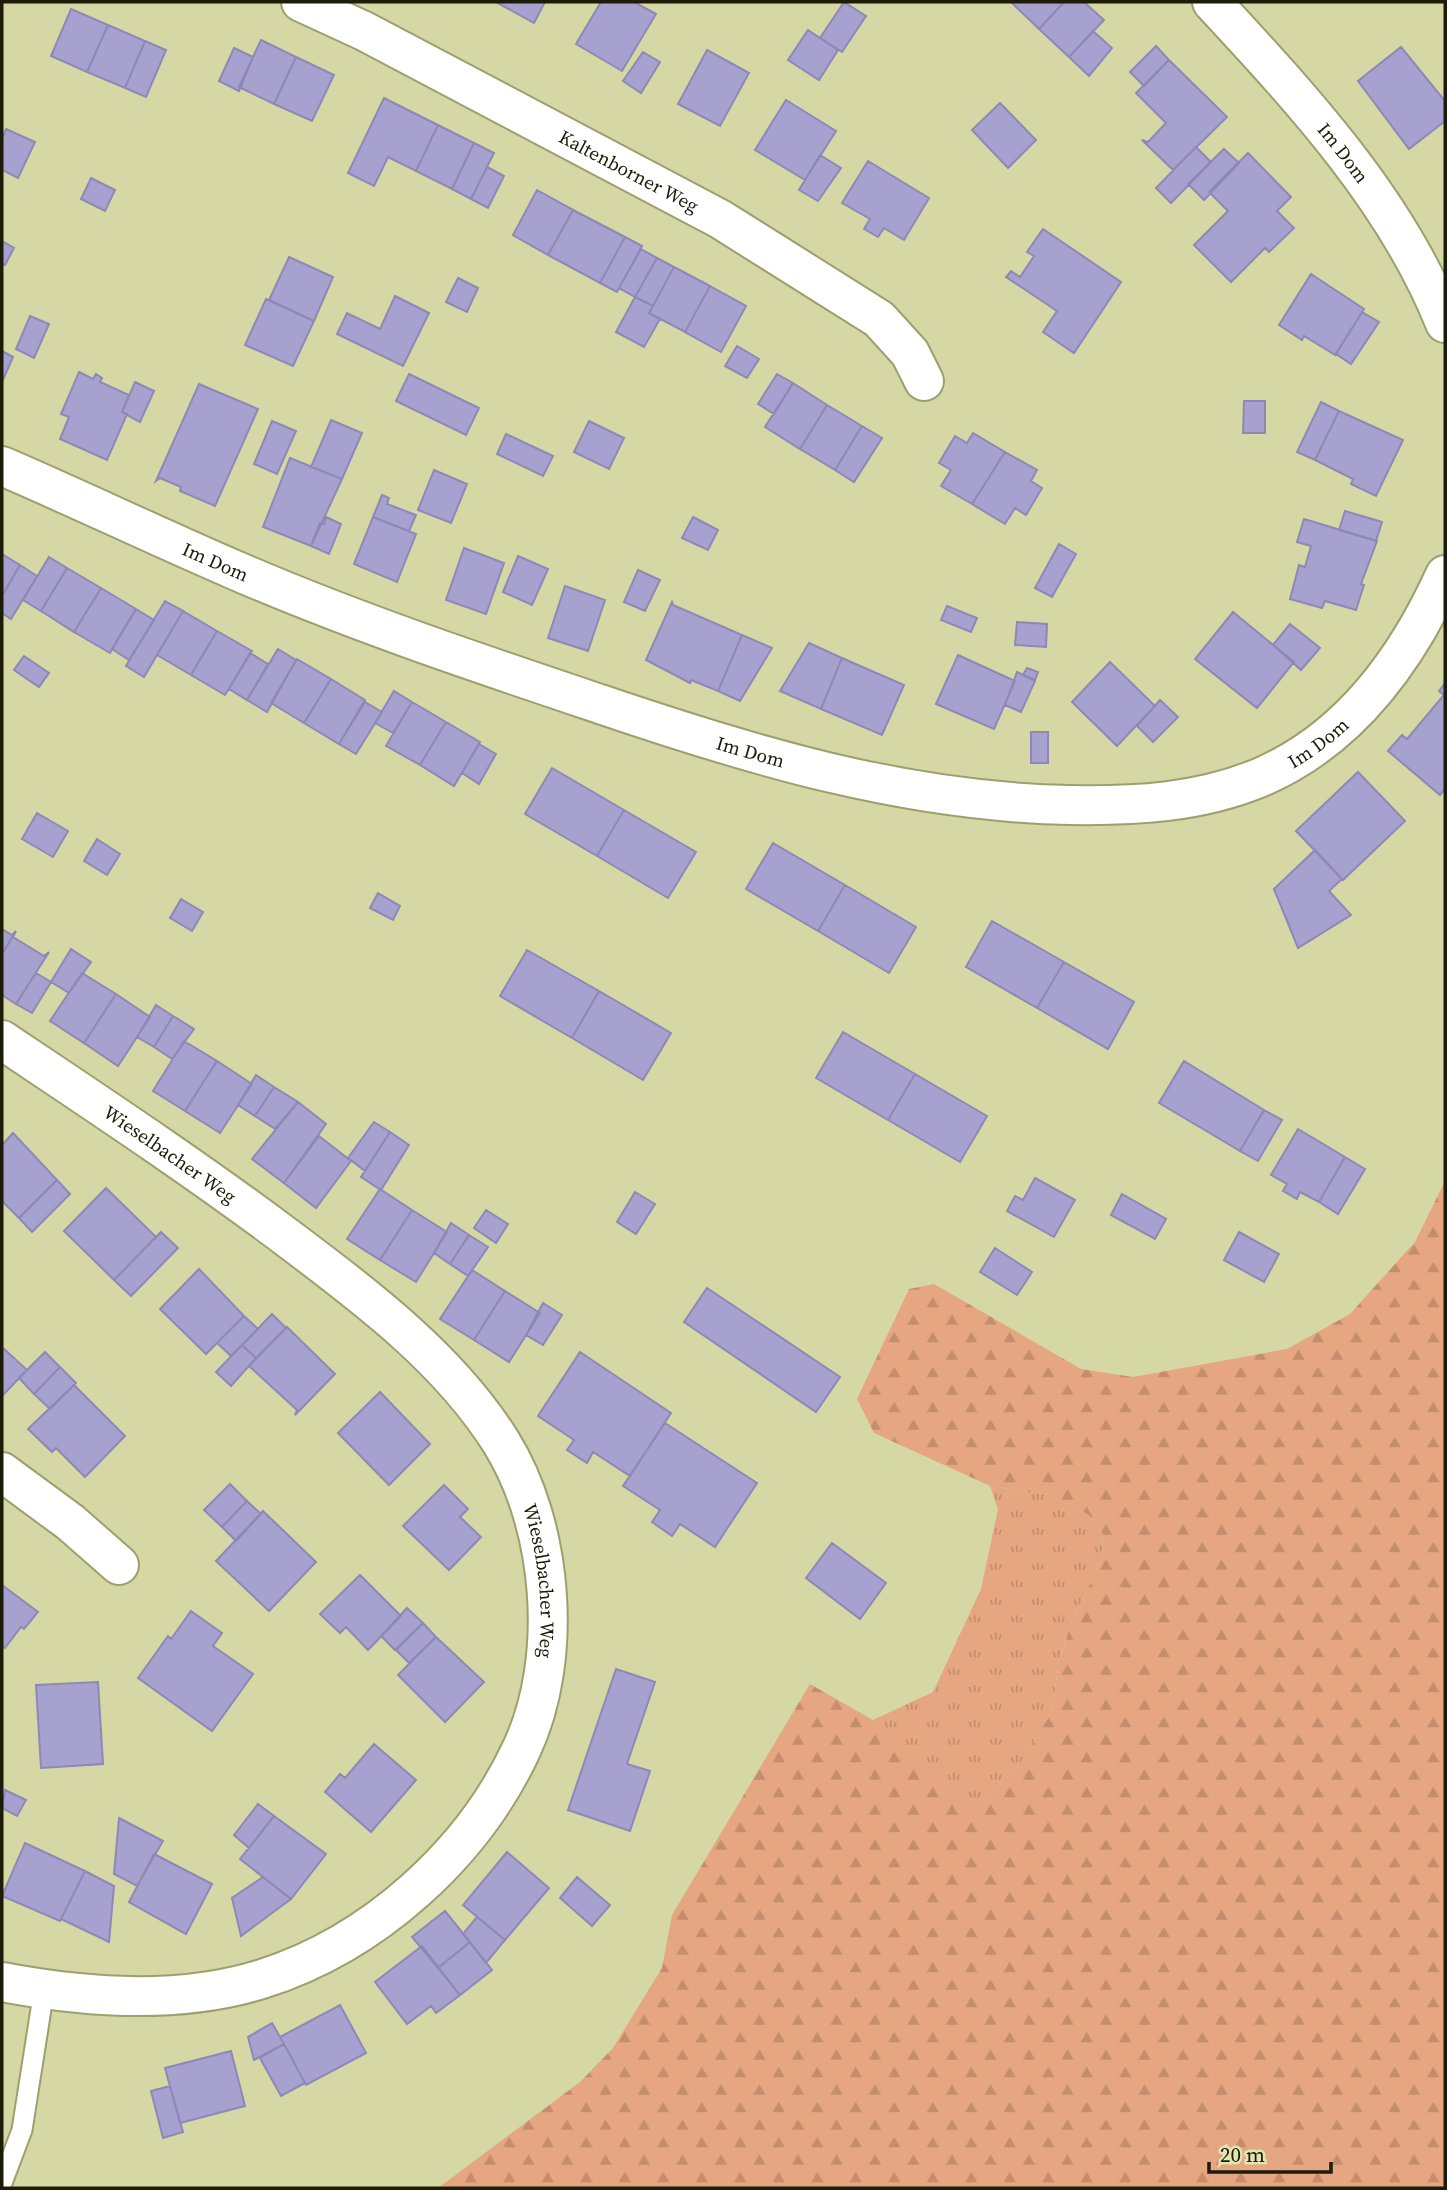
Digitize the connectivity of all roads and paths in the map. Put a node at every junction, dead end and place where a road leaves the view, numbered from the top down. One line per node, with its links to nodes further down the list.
1 (301, 2): 4 (street, Kaltenborner Weg)
2 (1212, 2): 3 (street, Im Dom)
3 (1445, 323)
4 (924, 381)
5 (2, 466): 6 (street, Im Dom)
6 (1445, 575)
7 (2, 1040): 11 (street, Wieselbacher Weg)
8 (2, 1472): 9 (street)
9 (119, 1565)
10 (2, 1982): 11 (street, Wieselbacher Weg)
11 (44, 1990): 12 (lane)
12 (2, 2183)

